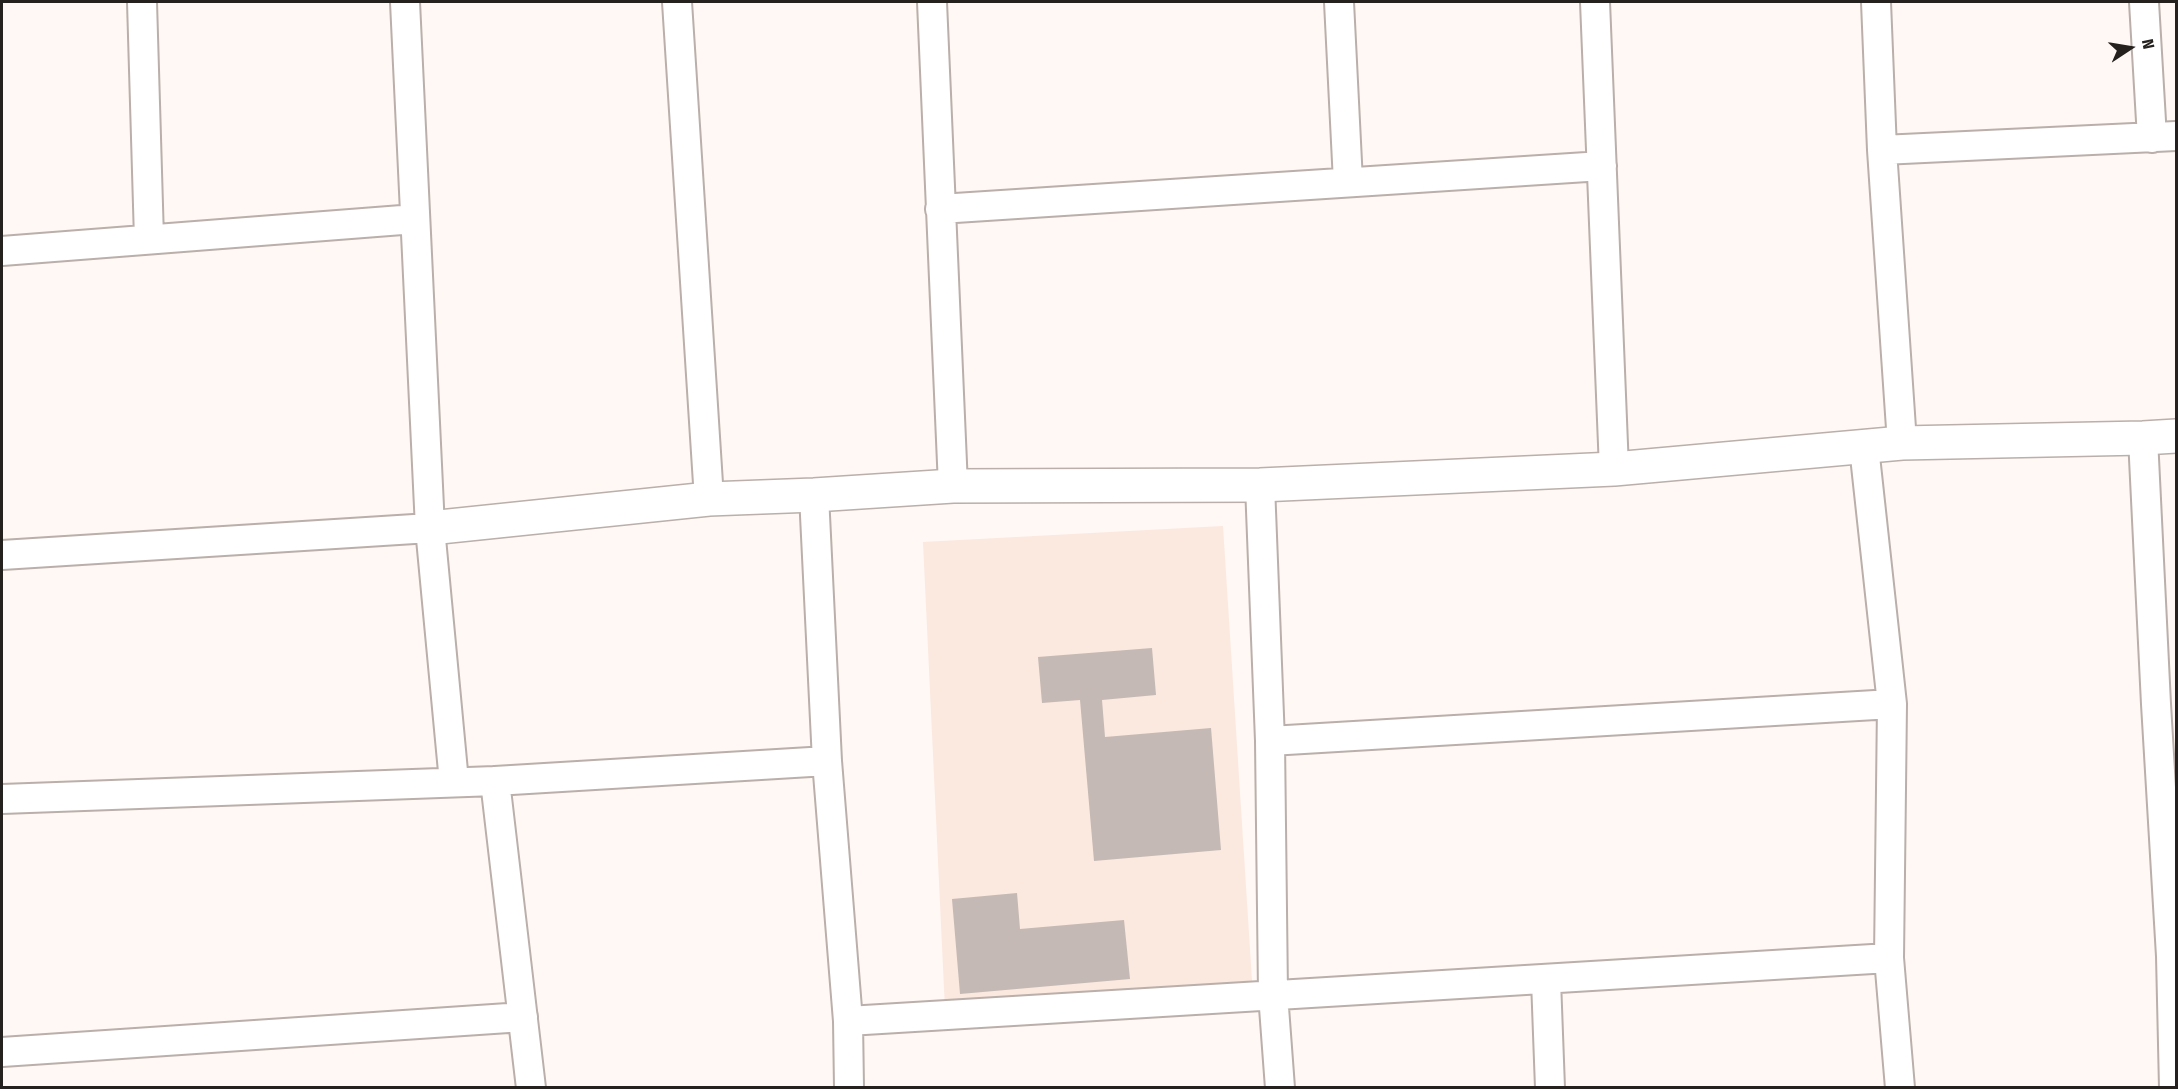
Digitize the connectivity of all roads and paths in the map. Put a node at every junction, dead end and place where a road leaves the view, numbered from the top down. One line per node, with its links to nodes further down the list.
1 (142, 2): 15 (street)
2 (405, 2): 14 (street)
3 (677, 2): 25 (street)
4 (932, 2): 13 (street)
5 (1339, 2): 12 (street)
6 (1595, 2): 11 (street)
7 (1876, 2): 10 (street)
8 (2144, 2): 9 (street)
9 (2164, 137): 10 (street)
10 (1882, 150): 19 (street)
11 (1602, 166): 12 (street); 21 (street)
12 (1348, 183): 13 (street)
13 (940, 209): 23 (street)
14 (415, 219): 15 (street); 26 (street)
15 (148, 239): 16 (street)
16 (2, 251)
17 (2176, 436): 18 (street)
18 (2143, 438): 19 (street); 28 (street)
19 (1902, 444): 20 (street)
20 (1864, 447): 21 (street); 29 (street)
21 (1614, 469): 22 (street)
22 (1260, 485): 23 (street); 30 (street)
23 (953, 486): 24 (street)
24 (814, 495): 25 (street); 31 (street)
25 (709, 499): 26 (street)
26 (430, 528): 27 (street); 33 (street)
27 (2, 555)
28 (2166, 703): 35 (street)
29 (1892, 704): 30 (street); 36 (street)
30 (1270, 741): 38 (street)
31 (827, 761): 32 (street); 40 (street)
32 (495, 781): 33 (street); 39 (street)
33 (454, 782): 34 (street)
34 (2, 799)
35 (2174, 956): 47 (street)
36 (1889, 958): 37 (street); 46 (street)
37 (1546, 980): 38 (street); 45 (street)
38 (1273, 994): 40 (street); 44 (street)
39 (523, 1017): 41 (street); 42 (street)
40 (848, 1021): 43 (street)
41 (2, 1052)
42 (531, 1088)
43 (849, 1088)
44 (1280, 1088)
45 (1550, 1088)
46 (1900, 1088)
47 (2174, 1088)

